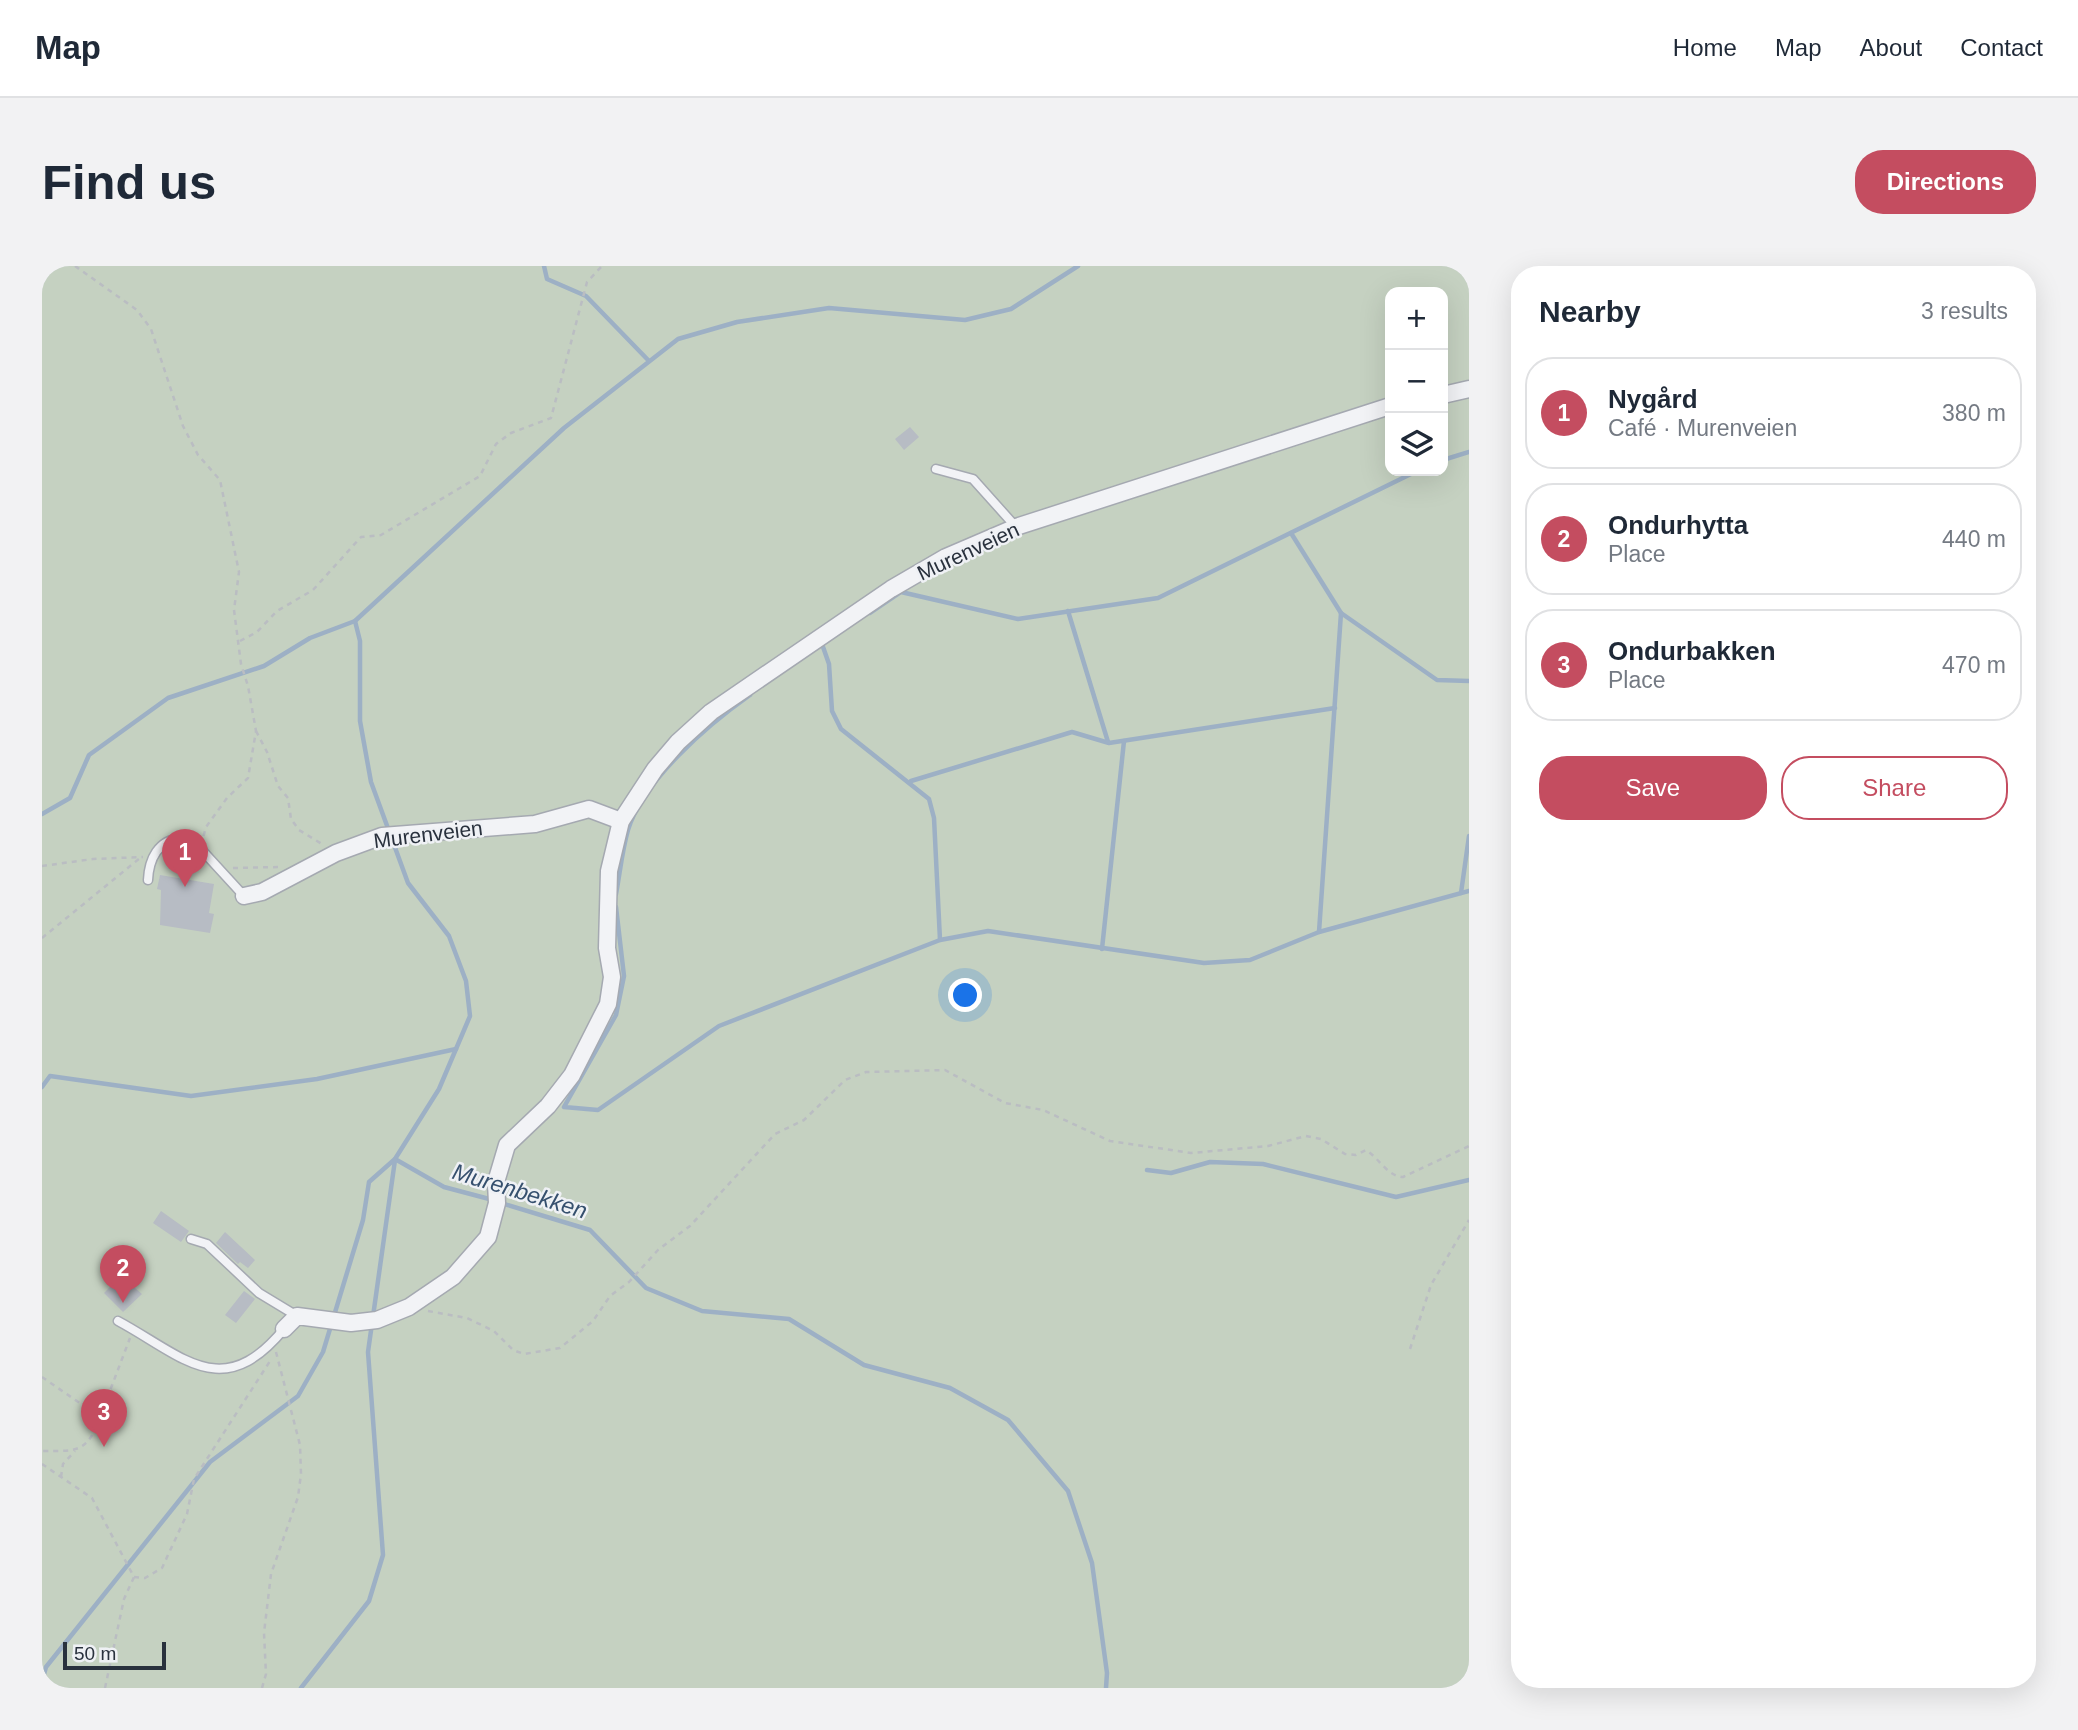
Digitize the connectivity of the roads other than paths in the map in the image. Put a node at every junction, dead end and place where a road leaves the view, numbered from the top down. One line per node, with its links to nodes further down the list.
1 (1469, 389): 2 (street)
2 (1448, 394)
3 (1385, 409): 5 (street, Murenveien)
4 (936, 469): 5 (lane)
5 (1016, 527): 6 (street, Murenveien)
6 (621, 821): 8 (street, Murenveien); 10 (street, Murenveien)
7 (148, 880): 8 (lane)
8 (244, 896)
9 (191, 1239): 10 (lane)
10 (298, 1316): 12 (street)
11 (118, 1321): 12 (lane)
12 (284, 1329)

